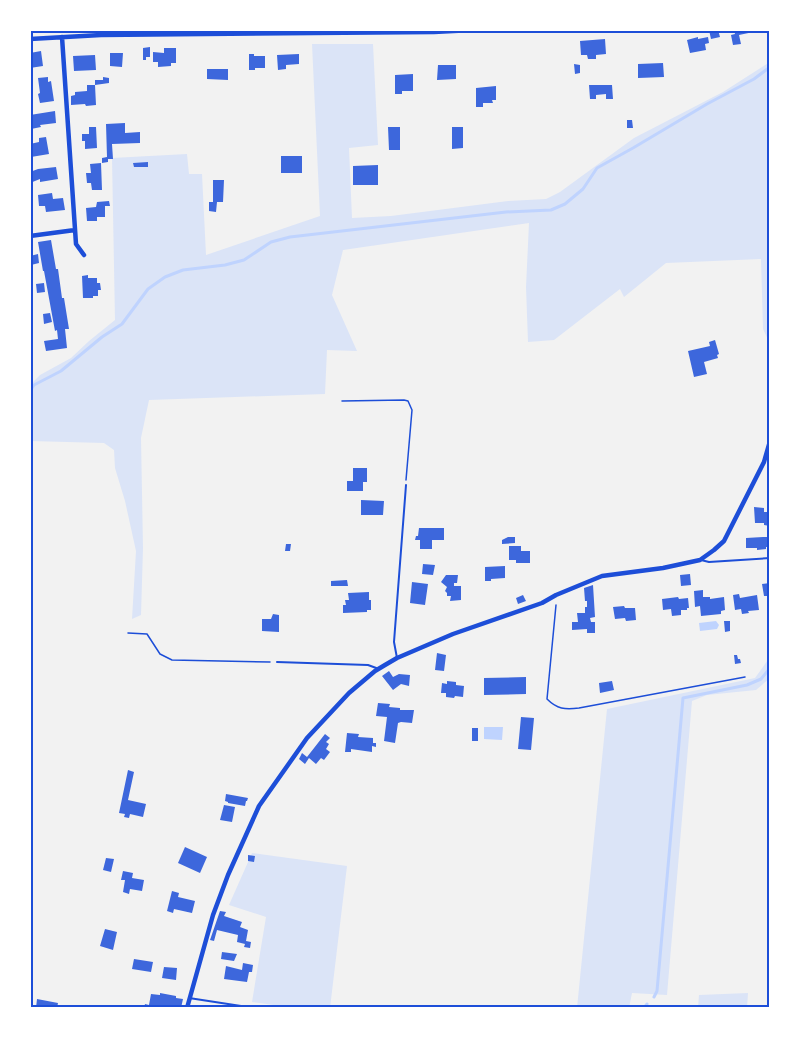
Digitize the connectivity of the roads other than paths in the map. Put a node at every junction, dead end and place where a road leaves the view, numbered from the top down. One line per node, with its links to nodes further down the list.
1 (473, 30): 2 (street)
2 (62, 37): 3 (street); 4 (street)
3 (30, 39)
4 (75, 230): 5 (street); 6 (street)
5 (30, 236)
6 (84, 255)
7 (770, 441): 10 (street)
8 (406, 485): 11 (lane)
9 (770, 558): 10 (lane)
10 (700, 560): 11 (street)
11 (397, 658): 13 (street)
12 (277, 662): 13 (lane)
13 (379, 669): 14 (street)
14 (189, 998): 15 (street); 16 (lane)
15 (187, 1008)
16 (254, 1008)

